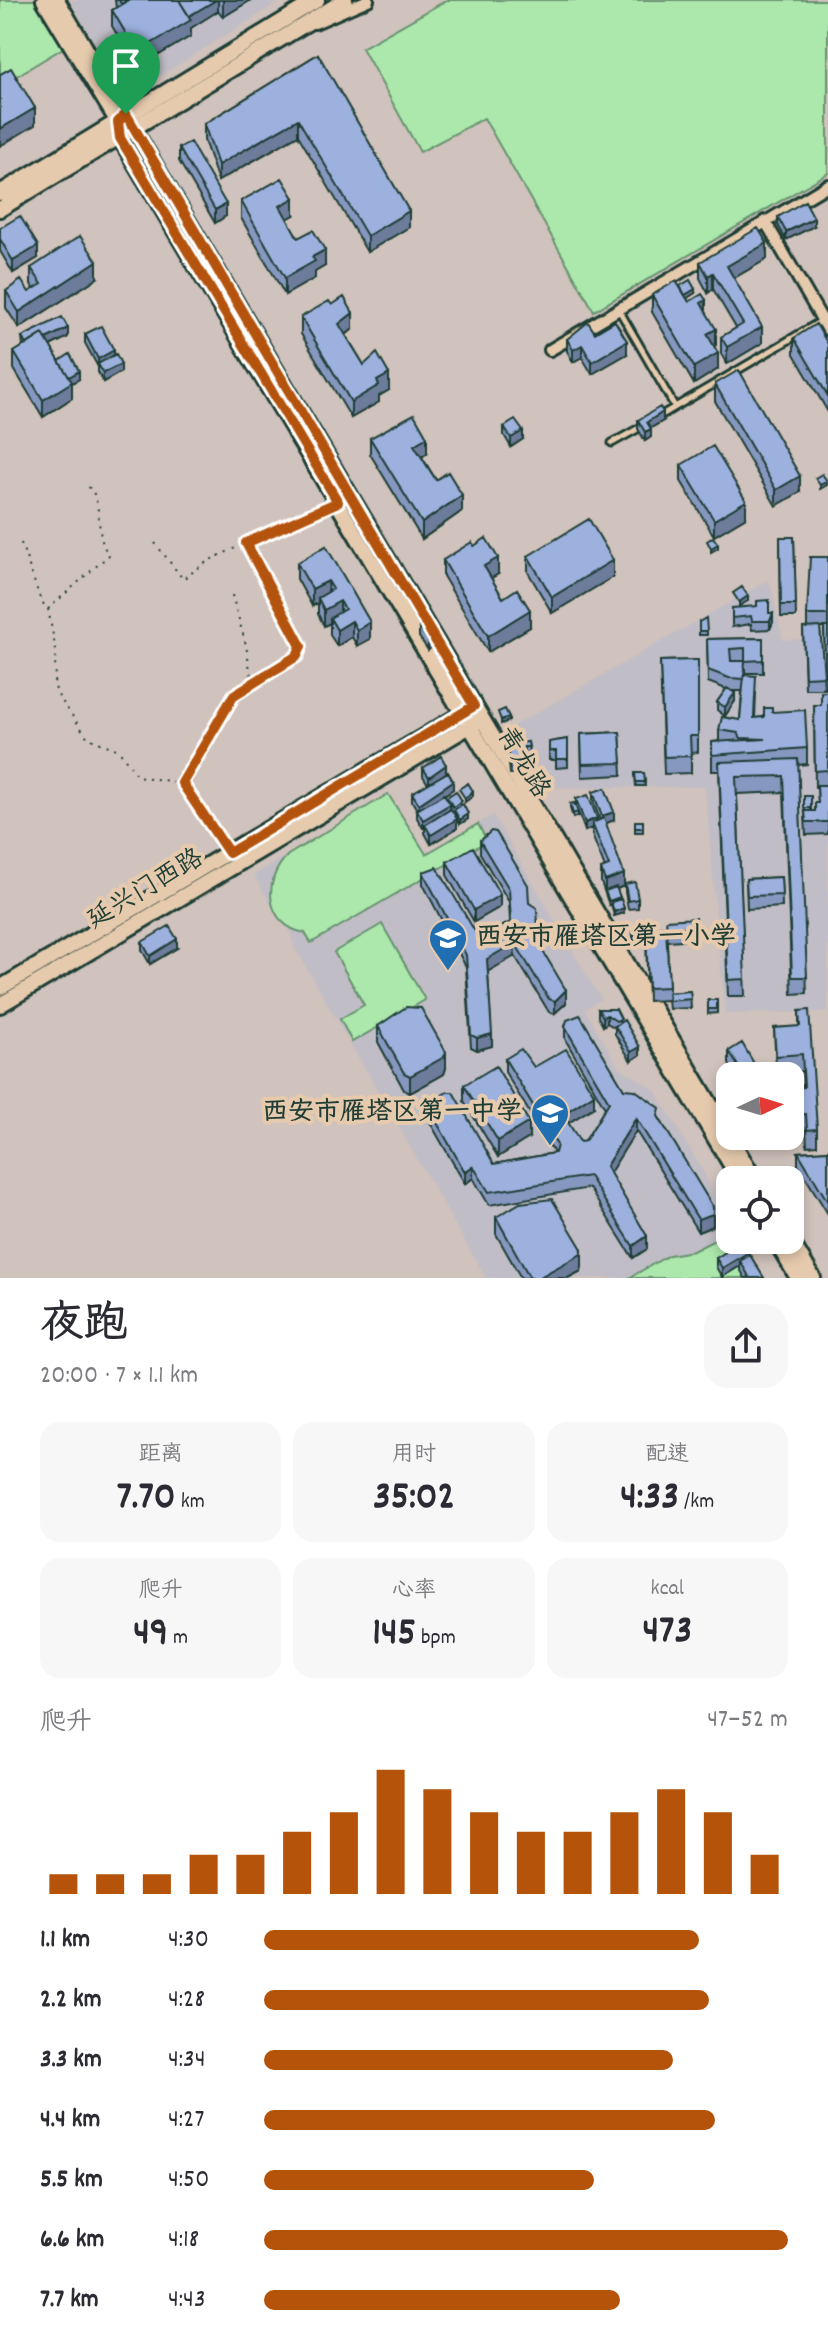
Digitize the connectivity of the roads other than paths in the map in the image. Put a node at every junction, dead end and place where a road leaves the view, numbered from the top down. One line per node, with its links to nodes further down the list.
1 (44, 0): 7 (street, 青龙路)
2 (57, 0): 7 (street, 青龙路)
3 (317, 0): 6 (street)
4 (345, 0): 6 (street)
5 (368, 0): 6 (street)
6 (293, 15): 7 (street); 8 (street)
7 (121, 125): 8 (street); 10 (street); 11 (street); 18 (street, 青龙路)
8 (133, 129): 18 (street, 青龙路)
9 (828, 185): 12 (street)
10 (0, 193)
11 (0, 209)
12 (765, 221): 13 (street); 14 (street)
13 (618, 309): 15 (street); 16 (lane)
14 (826, 322): 16 (lane)
15 (550, 350)
16 (675, 407): 17 (lane)
17 (612, 443)
18 (473, 716): 19 (street, 延兴门西路); 20 (street, 延兴门西路); 21 (street, 青龙路); 22 (street, 青龙路)
19 (0, 988)
20 (0, 1005)
21 (732, 1166)
22 (746, 1166)
23 (783, 1254): 25 (street)
24 (799, 1254): 26 (street)
25 (798, 1278)
26 (813, 1278)

